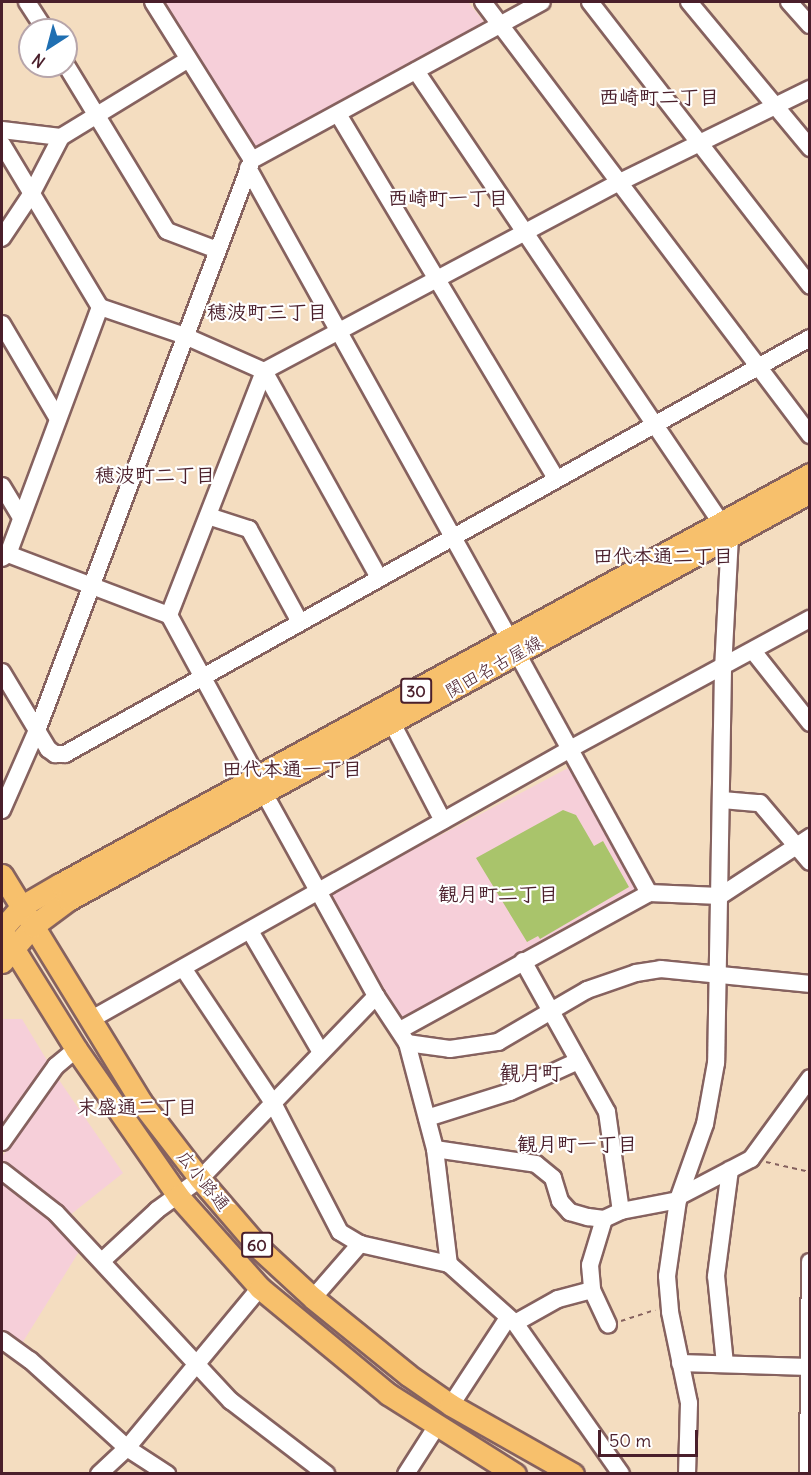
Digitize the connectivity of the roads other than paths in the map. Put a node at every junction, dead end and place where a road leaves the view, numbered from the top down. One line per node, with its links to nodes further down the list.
1 (27, 2): 8 (street)
2 (153, 2): 11 (street)
3 (483, 2): 9 (street)
4 (542, 2): 9 (street)
5 (590, 2): 20 (street)
6 (688, 2): 15 (street)
7 (789, 2): 10 (street)
8 (37, 18)
9 (499, 24): 12 (street); 24 (street)
10 (810, 25)
11 (187, 60): 16 (street); 23 (street)
12 (416, 71): 17 (street); 26 (street)
13 (74, 78): 16 (street)
14 (810, 88): 15 (street)
15 (774, 106): 20 (street); 22 (street)
16 (95, 114): 19 (street); 28 (street)
17 (339, 114): 23 (street); 29 (street)
18 (2, 130): 19 (street)
19 (61, 136): 25 (street)
20 (699, 143): 24 (street); 30 (street)
21 (2, 144): 25 (street)
22 (810, 148)
23 (250, 164): 28 (street); 33 (street)
24 (620, 182): 26 (street); 36 (street)
25 (32, 193): 27 (street); 31 (street)
26 (525, 233): 29 (street); 39 (street)
27 (2, 238)
28 (217, 250): 34 (street)
29 (438, 279): 33 (street); 42 (street)
30 (810, 286)
31 (100, 307): 34 (street); 38 (street)
32 (2, 324): 38 (street)
33 (339, 332): 37 (street); 48 (street)
34 (185, 336): 37 (street); 51 (street)
35 (810, 338): 36 (street)
36 (758, 366): 39 (street); 40 (street)
37 (264, 371): 45 (street); 50 (street)
38 (58, 419): 46 (street)
39 (654, 424): 42 (street); 47 (street)
40 (810, 435)
41 (810, 474): 47 (main road, 関田名古屋線 / 30)
42 (556, 478): 48 (street)
43 (2, 486): 46 (street)
44 (810, 492): 47 (main road, 関田名古屋線 / 30)
45 (208, 516): 52 (street); 54 (street)
46 (21, 518): 49 (street)
47 (726, 529): 55 (main road, 関田名古屋線 / 30); 57 (street)
48 (450, 538): 50 (street); 55 (street)
49 (5, 556): 51 (street)
50 (378, 578): 54 (street)
51 (90, 585): 52 (street); 62 (street)
52 (168, 615): 59 (street)
53 (810, 619): 56 (street)
54 (300, 622): 59 (street)
55 (513, 646): 60 (main road, 関田名古屋線 / 30); 63 (street); 64 (main road, 関田名古屋線 / 30)
56 (753, 651): 57 (street); 61 (street)
57 (723, 669): 63 (street); 65 (street)
58 (2, 672): 62 (street)
59 (203, 676): 62 (street); 64 (street)
60 (392, 723): 64 (main road, 関田名古屋線 / 30); 67 (street)
61 (810, 723)
62 (38, 728): 66 (street)
63 (572, 748): 67 (street); 72 (street)
64 (260, 785): 71 (street); 74 (main road, 関田名古屋線 / 30); 75 (main road, 関田名古屋線 / 30)
65 (722, 800): 68 (street); 73 (street)
66 (2, 810)
67 (443, 821): 71 (street)
68 (803, 841): 69 (street); 73 (street)
69 (810, 862)
70 (2, 875): 74 (main road, 広小路通 / 60)
71 (318, 892): 77 (street); 83 (street)
72 (650, 893): 73 (street); 79 (street)
73 (720, 896): 81 (street)
74 (22, 906): 75 (main road, 広小路通 / 60); 76 (main road, 関田名古屋線 / 30)
75 (33, 926): 78 (main road, 関田名古屋線 / 30); 85 (main road, 広小路通 / 60)
76 (2, 929): 78 (main road, 広小路通 / 60)
77 (250, 931): 80 (street); 88 (street)
78 (7, 955): 87 (main road, 広小路通 / 60)
79 (523, 961): 84 (street); 86 (street)
80 (183, 968): 85 (street); 91 (street)
81 (720, 972): 82 (street); 84 (street); 99 (street)
82 (810, 984)
83 (376, 996): 86 (street); 88 (street)
84 (550, 1012): 86 (street); 89 (street)
85 (90, 1020): 97 (main road, 広小路通 / 60)
86 (403, 1037): 92 (street)
87 (76, 1049): 93 (street); 98 (main road, 広小路通 / 60)
88 (321, 1051): 91 (street)
89 (578, 1061): 92 (street); 100 (street)
90 (810, 1077): 95 (street)
91 (273, 1103): 97 (street); 102 (street)
92 (427, 1118): 94 (street)
93 (2, 1142)
94 (435, 1149): 101 (street); 105 (street)
95 (730, 1170): 99 (street); 115 (street)
96 (2, 1171): 103 (street)
97 (200, 1179): 98 (street); 109 (main road, 広小路通 / 60)
98 (178, 1196): 103 (street); 106 (main road, 広小路通 / 60)
99 (680, 1197): 100 (street); 113 (street)
100 (621, 1211): 101 (street)
101 (604, 1218): 107 (street)
102 (360, 1244): 105 (street); 109 (street)
103 (102, 1261): 114 (street)
104 (810, 1262): 108 (street)
105 (449, 1264): 110 (street)
106 (260, 1288): 114 (street); 119 (main road, 広小路通 / 60)
107 (592, 1290): 110 (street); 111 (street)
108 (809, 1291): 116 (street)
109 (313, 1298): 117 (main road, 広小路通 / 60)
110 (512, 1321): 117 (street); 127 (street)
111 (608, 1325)
112 (2, 1340): 120 (street)
113 (680, 1363): 115 (street); 128 (street)
114 (198, 1364): 120 (street); 123 (street)
115 (725, 1365): 116 (street)
116 (809, 1367): 118 (street)
117 (452, 1405): 126 (main road, 広小路通 / 60)
118 (809, 1420): 129 (street)
119 (436, 1426): 124 (street); 125 (main road, 広小路通 / 60)
120 (127, 1448): 121 (street); 122 (street)
121 (99, 1473)
122 (167, 1473)
123 (326, 1473)
124 (406, 1473)
125 (515, 1473)
126 (573, 1473)
127 (621, 1473)
128 (687, 1473)
129 (808, 1473)

